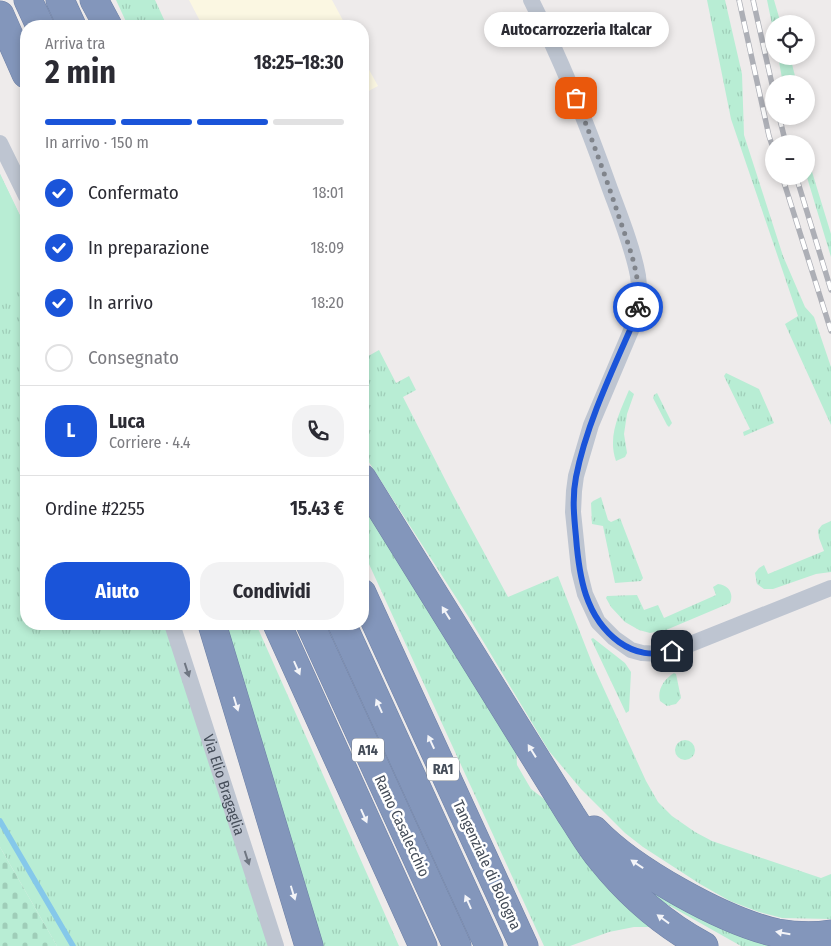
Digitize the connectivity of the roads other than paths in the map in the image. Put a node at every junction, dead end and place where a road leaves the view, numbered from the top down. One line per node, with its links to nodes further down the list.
1 (28, 0): 6 (highway)
2 (60, 0): 7 (highway)
3 (94, 0): 8 (highway)
4 (531, 0): 15 (street)
5 (0, 15): 9 (highway)
6 (37, 20)
7 (69, 20)
8 (104, 20)
9 (12, 43): 10 (highway); 11 (highway)
10 (20, 61)
11 (20, 64)
12 (0, 143): 13 (street)
13 (20, 184)
14 (369, 489): 22 (highway, one-way to 14)
15 (831, 588)
16 (369, 608): 29 (highway, Tangenziale di Bologna / RA1, one-way to 16)
17 (174, 630): 24 (street, Via Elio Bragaglia, one-way to 24)
18 (214, 630): 25 (highway, one-way to 25)
19 (280, 630): 26 (highway, one-way to 26)
20 (313, 630): 27 (highway, Ramo Casalecchio / A14)
21 (345, 630): 28 (highway, Ramo Casalecchio / A14, one-way to 21)
22 (548, 775): 23 (highway, one-way to 22); 30 (highway, one-way to 22)
23 (831, 934)
24 (276, 946)
25 (309, 946)
26 (423, 946)
27 (457, 946)
28 (488, 946)
29 (524, 946)
30 (704, 946)

